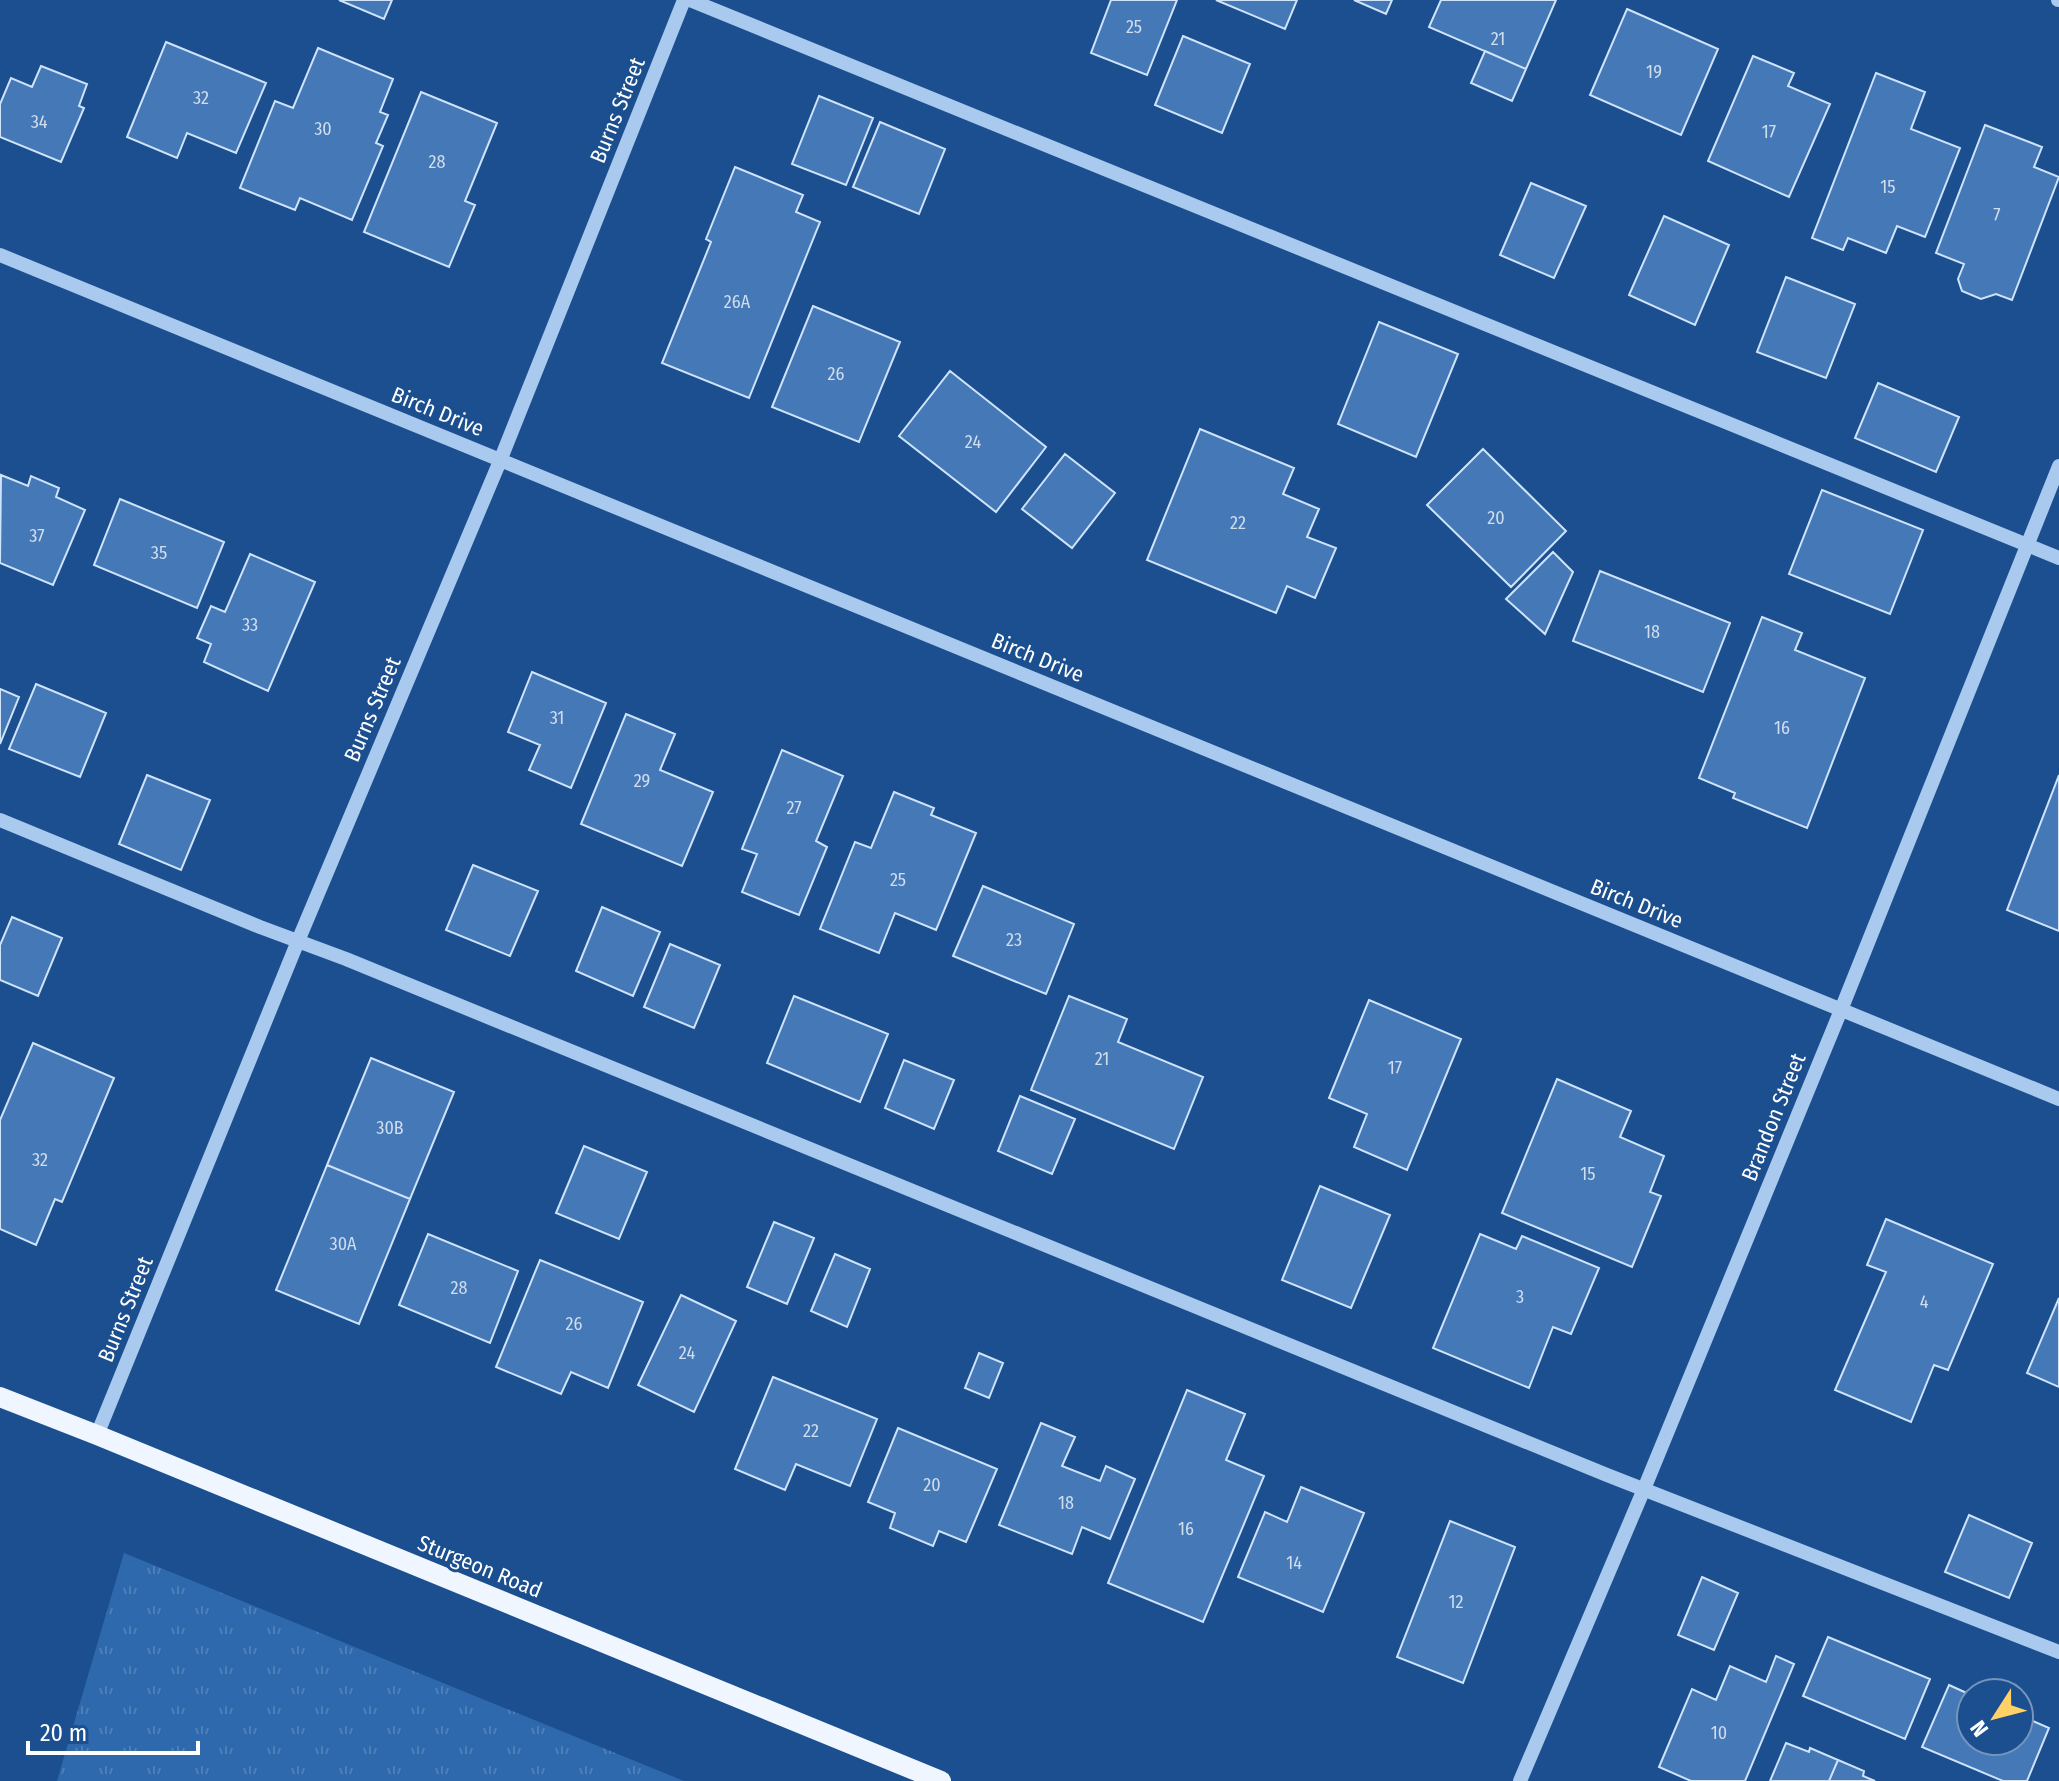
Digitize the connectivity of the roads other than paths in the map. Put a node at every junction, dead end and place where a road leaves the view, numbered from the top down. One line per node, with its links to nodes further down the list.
1 (687, 0): 3 (street, Burns Street); 5 (street)
2 (0, 255): 3 (street, Birch Drive)
3 (500, 461): 8 (street, Burns Street); 9 (street, Birch Drive)
4 (2059, 466): 5 (street, Brandon Street)
5 (2026, 545): 6 (street); 9 (street, Brandon Street)
6 (2059, 558)
7 (0, 820): 8 (street)
8 (298, 941): 12 (street, Burns Street); 13 (street)
9 (1841, 1010): 10 (street, Birch Drive); 13 (street, Brandon Street)
10 (2059, 1099)
11 (0, 1397): 12 (main road, Sturgeon Road)
12 (97, 1435): 15 (main road, Sturgeon Road)
13 (1644, 1489): 14 (street); 16 (street, Brandon Street)
14 (2059, 1652)
15 (941, 1781)
16 (1520, 1781)

